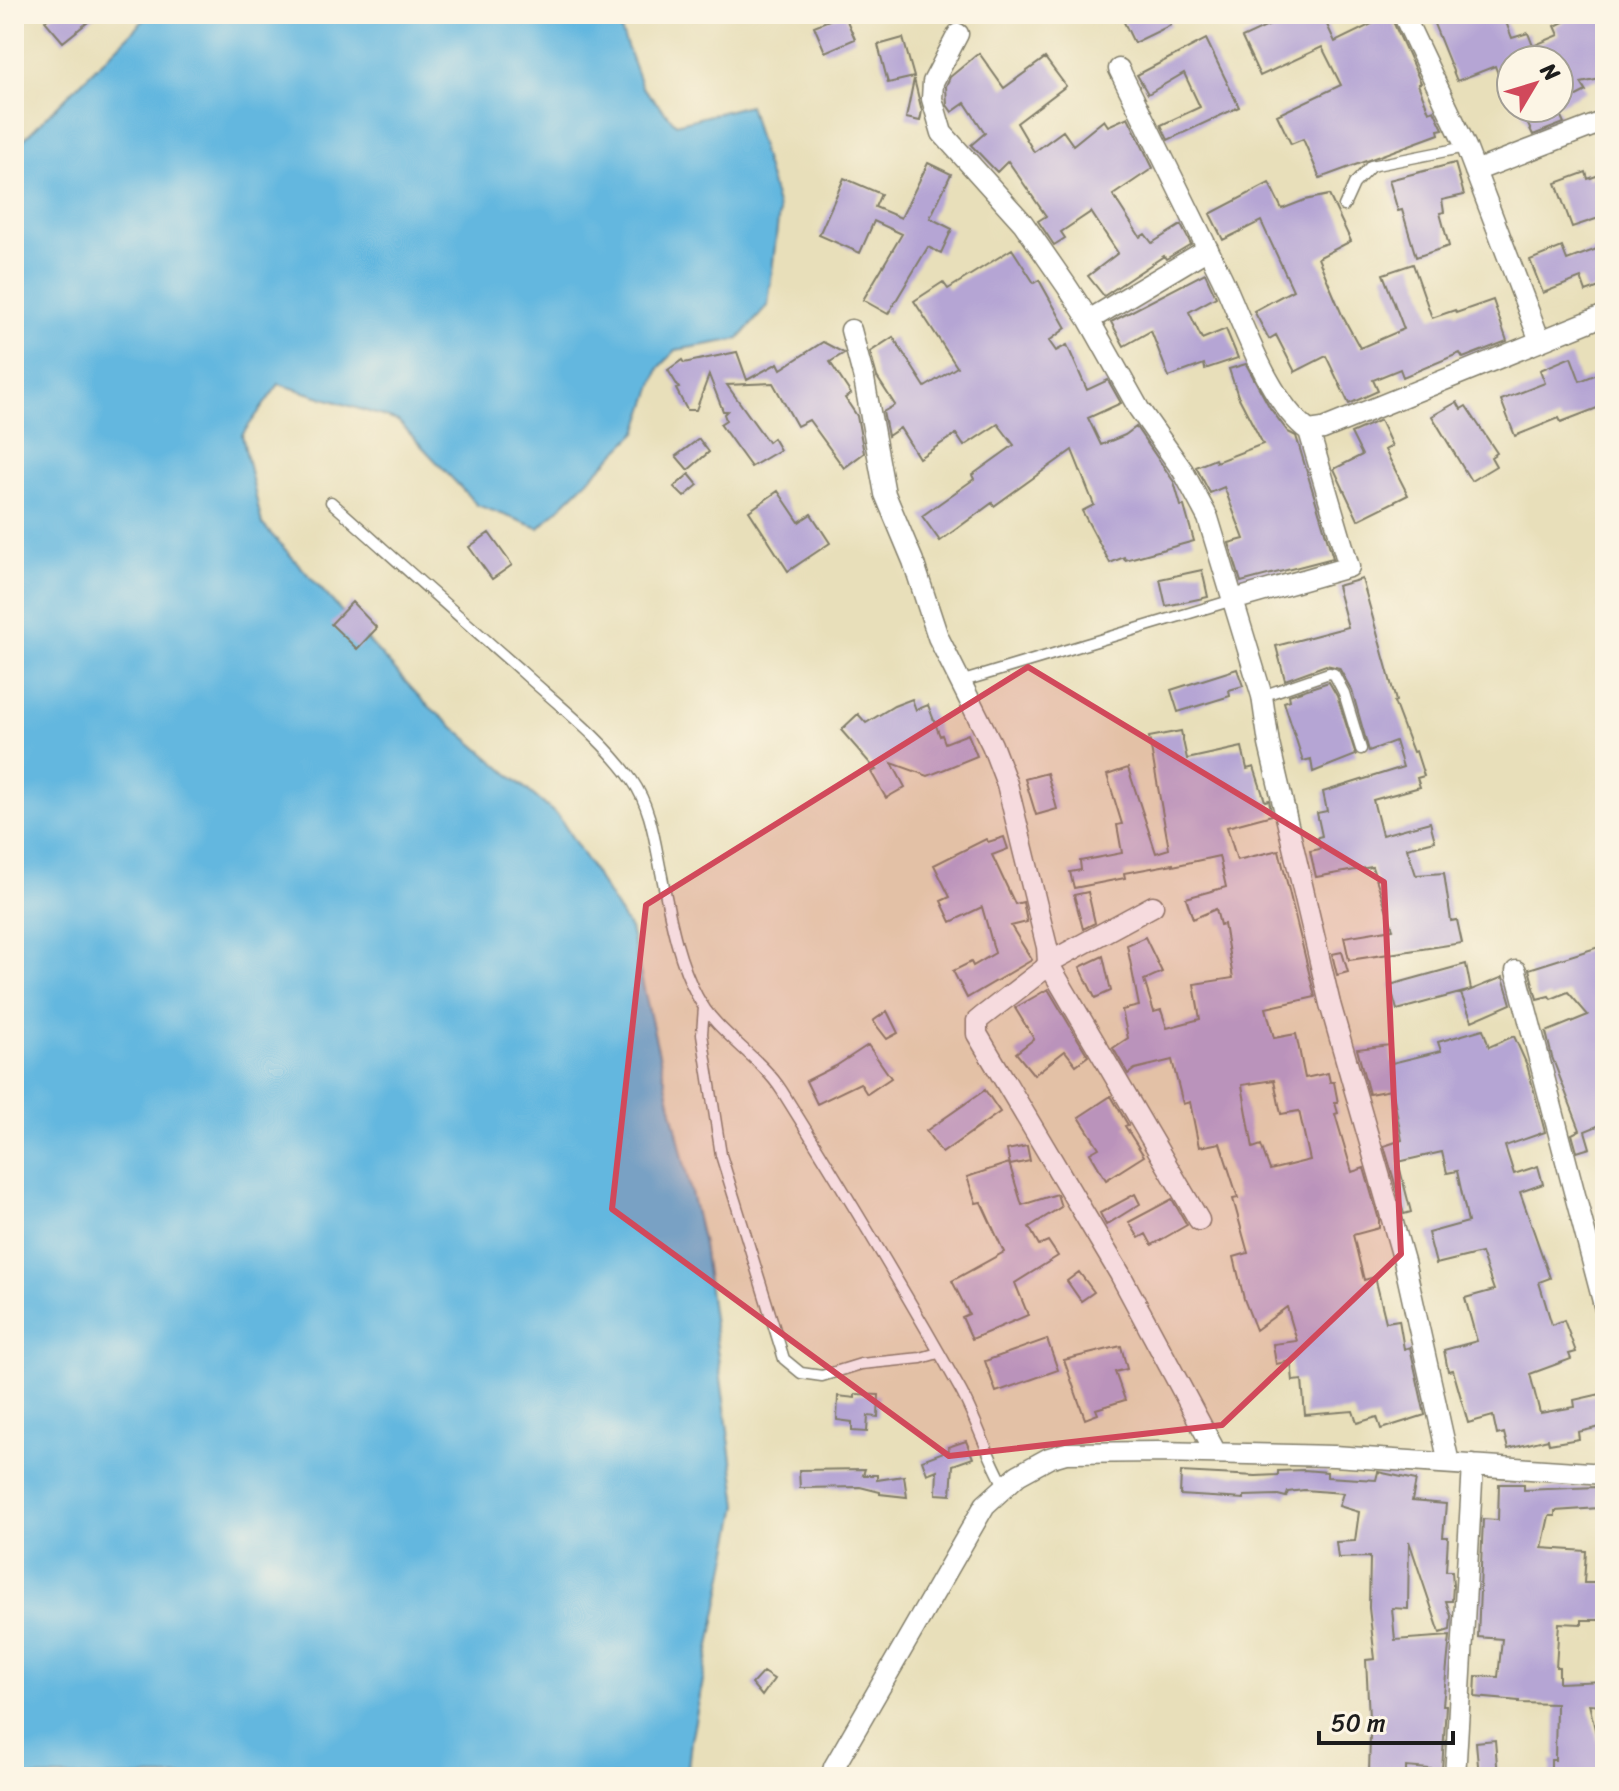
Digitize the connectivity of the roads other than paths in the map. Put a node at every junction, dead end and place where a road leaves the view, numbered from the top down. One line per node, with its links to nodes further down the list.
1 (1403, 14): 5 (street)
2 (958, 34): 10 (street)
3 (1119, 69): 8 (street)
4 (1605, 121): 6 (street)
5 (1466, 147): 6 (street); 7 (lane)
6 (1475, 171): 12 (street)
7 (1344, 206)
8 (1208, 249): 10 (street); 13 (street)
9 (1605, 315): 12 (street)
10 (1089, 320): 15 (street)
11 (851, 330): 16 (street)
12 (1540, 341): 13 (street)
13 (1309, 431): 15 (street)
14 (331, 502): 22 (lane)
15 (1233, 600): 16 (lane); 17 (street)
16 (958, 682): 20 (street)
17 (1262, 696): 18 (lane); 27 (street)
18 (1361, 749)
19 (1153, 906): 20 (street)
20 (1048, 963): 23 (street); 26 (street)
21 (1516, 971): 24 (street)
22 (704, 1007): 25 (lane); 25 (lane)
23 (1199, 1220)
24 (1605, 1309)
25 (938, 1353): 30 (lane)
26 (1216, 1453): 27 (street); 30 (street)
27 (1449, 1463): 28 (street)
28 (1473, 1465): 29 (street); 32 (street)
29 (1605, 1474)
30 (1004, 1485): 31 (street)
31 (831, 1777)
32 (1455, 1777)

